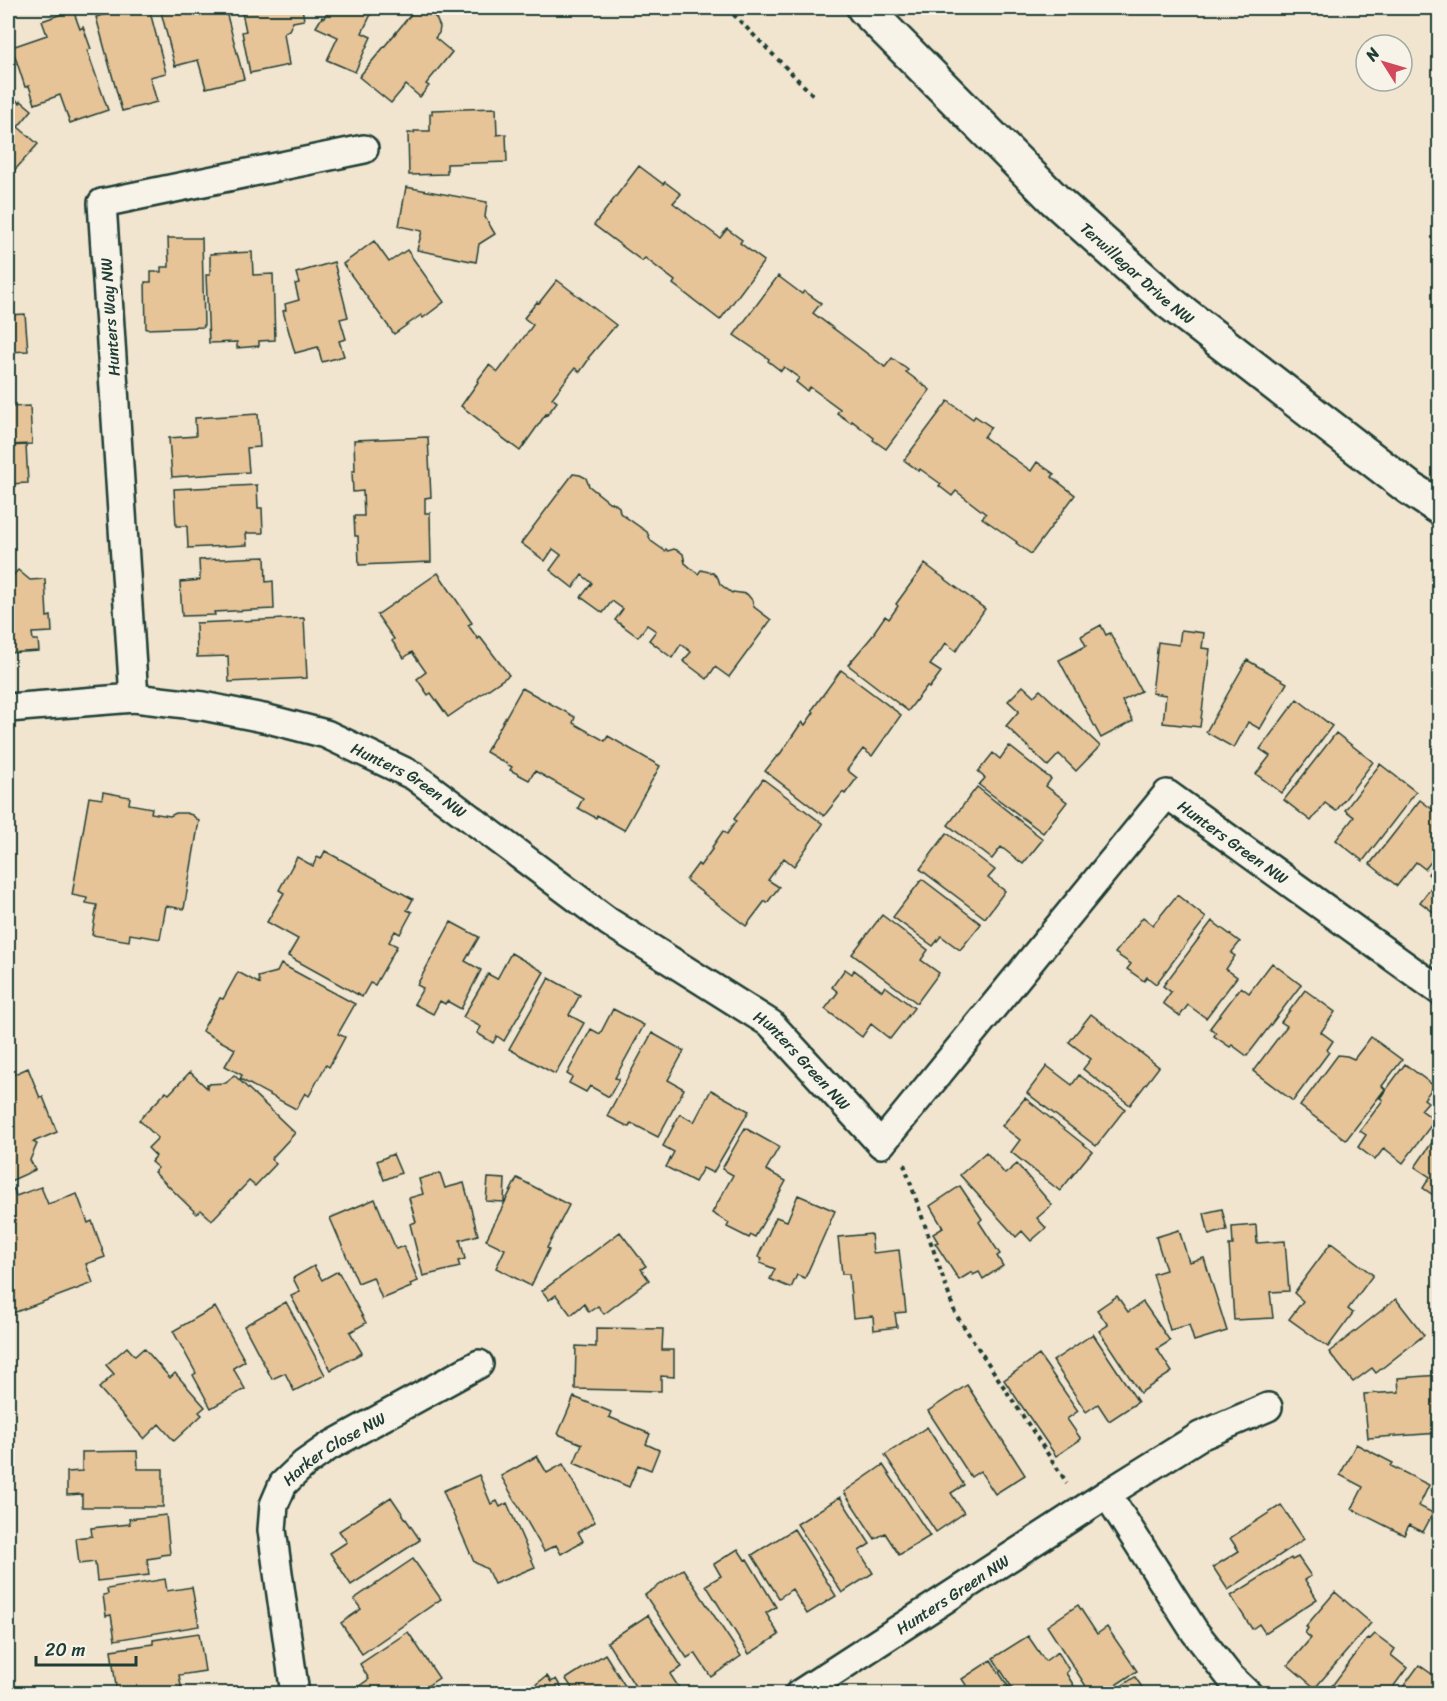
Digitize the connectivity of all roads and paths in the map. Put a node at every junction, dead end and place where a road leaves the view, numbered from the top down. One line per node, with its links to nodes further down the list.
1 (728, 8): 3 (path)
2 (864, 8): 5 (main road, Terwillegar Drive NW)
3 (814, 96)
4 (364, 149): 6 (street, Hunters Way NW)
5 (1440, 508)
6 (134, 698): 7 (street, Hunters Green NW); 8 (street, Hunters Green NW)
7 (8, 708)
8 (1440, 991)
9 (903, 1161): 13 (path)
10 (479, 1364): 14 (street, Harker Close NW)
11 (1268, 1407): 12 (street, Hunters Green NW)
12 (1107, 1494): 13 (street, Hunters Green NW); 16 (street)
13 (1084, 1509): 15 (street, Hunters Green NW)
14 (295, 1694)
15 (799, 1694)
16 (1248, 1694)

